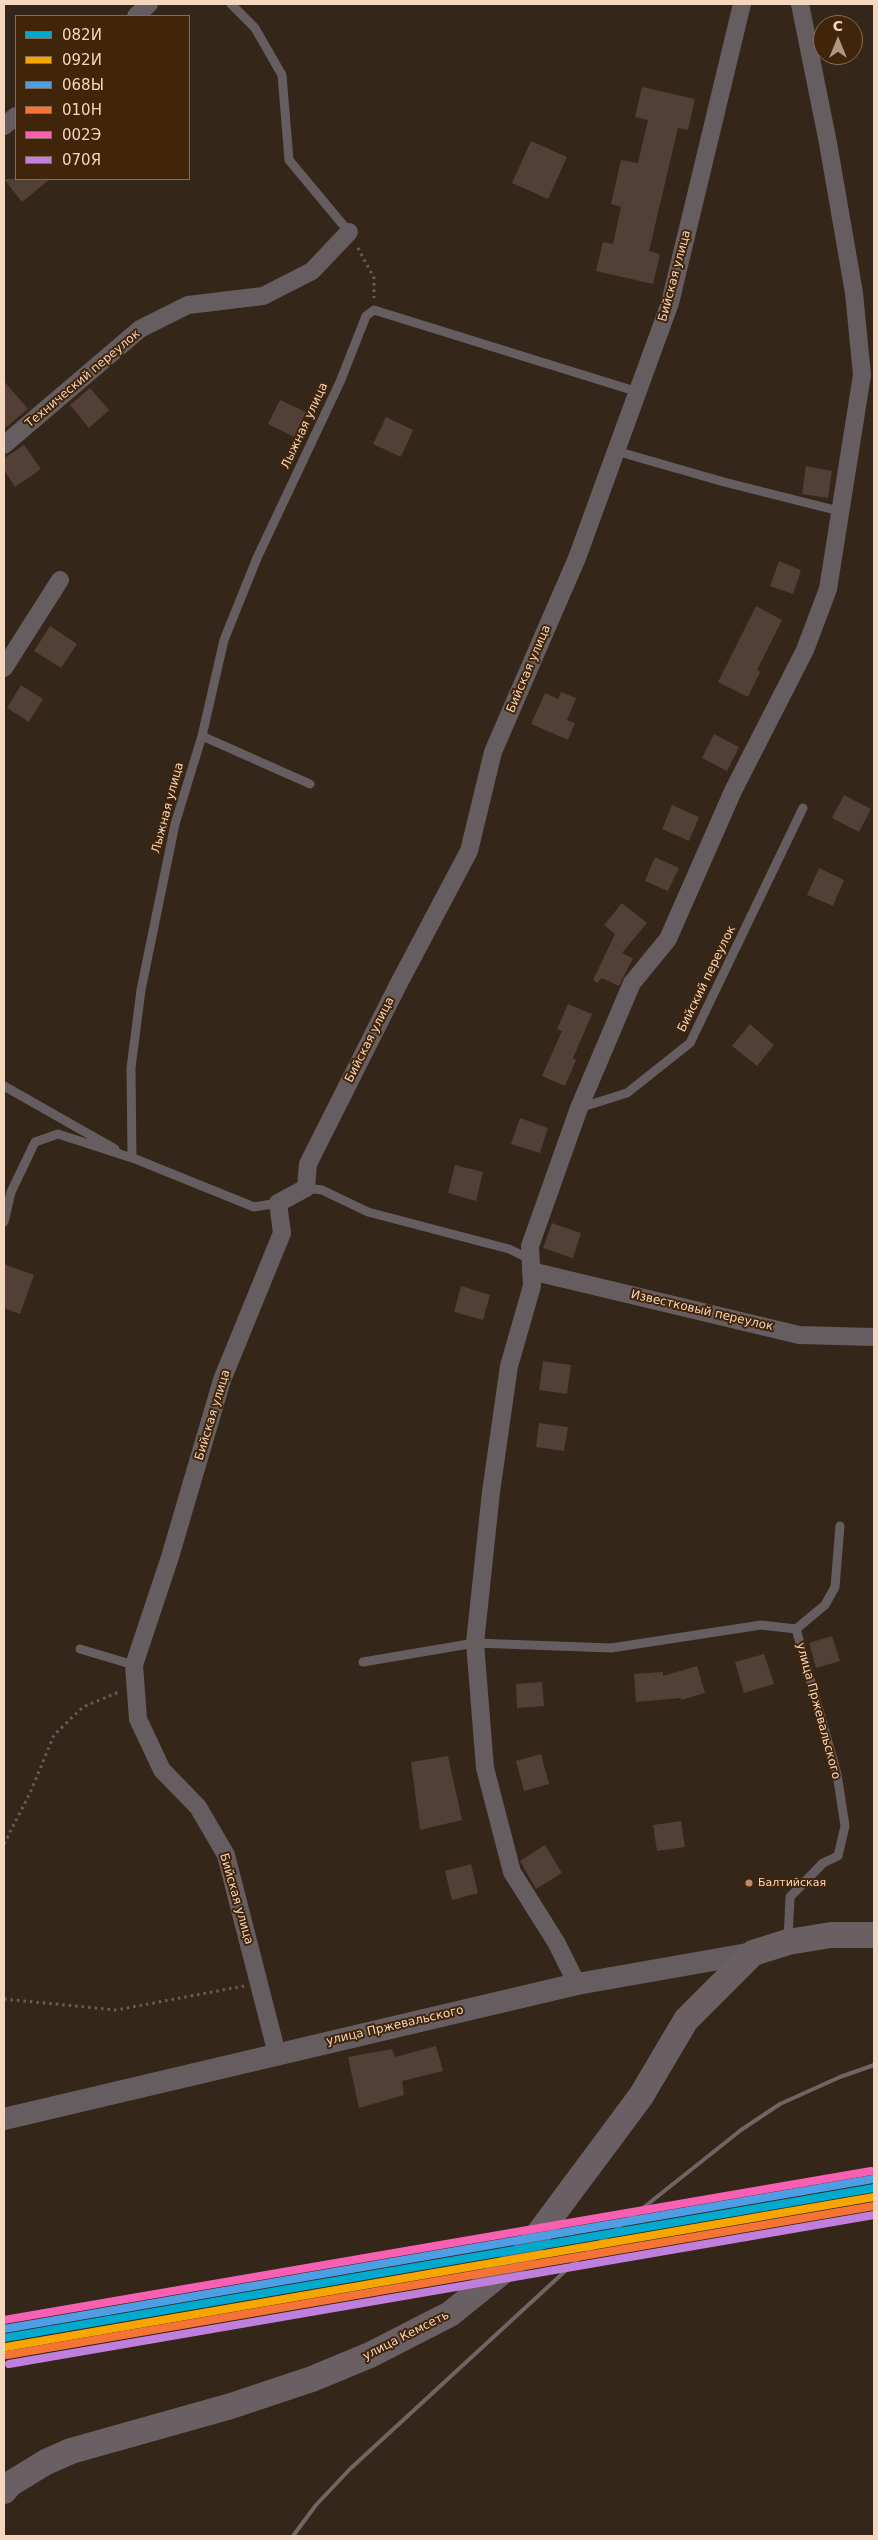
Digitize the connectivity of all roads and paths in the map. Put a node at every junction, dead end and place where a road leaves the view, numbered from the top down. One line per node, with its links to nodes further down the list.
1 (149, 4): 5 (street)
2 (231, 4): 8 (lane)
3 (742, 4): 10 (street, Бийская улица)
4 (800, 4): 13 (street)
5 (137, 15)
6 (15, 117): 7 (street)
7 (4, 126)
8 (349, 232): 9 (path); 11 (street, Технический переулок)
9 (374, 310): 10 (lane); 16 (lane, Лыжная улица)
10 (638, 392): 12 (street, Бийская улица)
11 (4, 445)
12 (616, 451): 13 (lane); 22 (street, Бийская улица)
13 (839, 511): 20 (street)
14 (60, 580): 15 (street)
15 (4, 668)
16 (202, 736): 17 (lane); 21 (lane, Лыжная улица)
17 (310, 784)
18 (802, 808): 20 (lane, Бийский переулок)
19 (4, 1086): 21 (lane)
20 (579, 1108): 25 (street)
21 (132, 1158): 23 (lane); 24 (lane)
22 (306, 1188): 23 (street); 25 (lane, Известковый переулок)
23 (278, 1203): 32 (street, Бийская улица)
24 (4, 1222)
25 (531, 1265): 26 (street, Известковый переулок); 29 (street)
26 (874, 1337)
27 (840, 1526): 28 (lane)
28 (796, 1629): 29 (lane, улица Пржевальского); 36 (lane, улица Пржевальского)
29 (475, 1643): 31 (lane, улица Пржевальского); 39 (street)
30 (80, 1648): 32 (lane)
31 (363, 1662)
32 (134, 1665): 33 (street, Бийская улица)
33 (136, 1686): 34 (path); 38 (street, Бийская улица)
34 (4, 1844)
35 (874, 1935): 36 (main road, улица Пржевальского)
36 (788, 1942): 37 (main road, улица Пржевальского)
37 (753, 1953): 39 (street, улица Пржевальского); 43 (main road, улица Кемсеть)
38 (259, 1984): 40 (path); 41 (street, Бийская улица)
39 (578, 1984): 41 (street, улица Пржевальского)
40 (4, 2000)
41 (277, 2054): 42 (street, улица Пржевальского)
42 (4, 2119)
43 (4, 2491)

